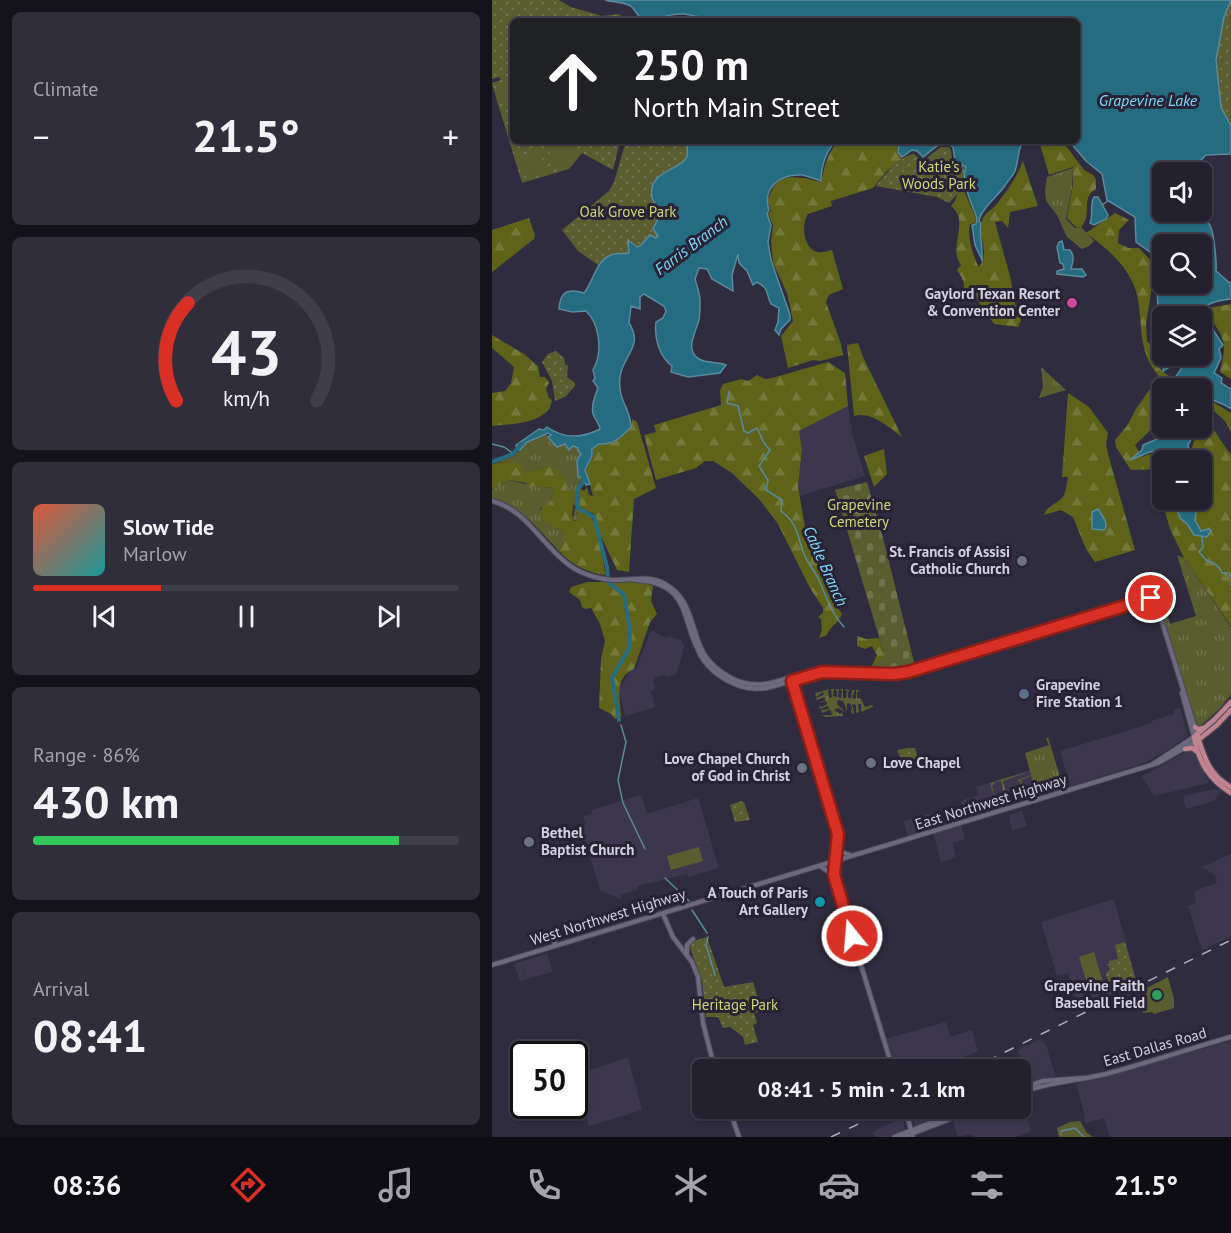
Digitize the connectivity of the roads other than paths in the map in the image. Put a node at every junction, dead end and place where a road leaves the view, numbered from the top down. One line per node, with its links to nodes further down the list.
1 (492, 501): 2 (main road)
2 (791, 679): 3 (main road); 16 (main road)
3 (1181, 687): 7 (main road); 9 (main road)
4 (1231, 702): 6 (main road)
5 (1231, 710): 8 (main road)
6 (1207, 727): 7 (main road); 9 (main road)
7 (1195, 728): 9 (main road)
8 (1207, 733): 9 (main road); 10 (main road)
9 (1196, 738): 10 (main road); 11 (main road, East Northwest Highway); 12 (main road); 13 (main road, East Northwest Highway)
10 (1200, 746): 14 (main road)
11 (1185, 748): 12 (main road); 13 (main road, East Northwest Highway)
12 (1198, 753): 15 (main road)
13 (1153, 764): 17 (main road, East Northwest Highway)
14 (1231, 787)
15 (1231, 793)
16 (837, 845): 17 (main road); 18 (main road)
17 (853, 856): 18 (main road, East Northwest Highway)
18 (835, 861): 19 (main road, West Northwest Highway); 20 (main road)
19 (819, 866): 20 (main road); 21 (main road, West Northwest Highway)
20 (836, 883): 29 (main road)
21 (663, 914): 24 (main road, West Northwest Highway); 25 (main road)
22 (552, 933): 24 (main road)
23 (693, 939): 25 (main road)
24 (553, 947): 26 (main road, West Northwest Highway)
25 (687, 954): 28 (main road)
26 (492, 965)
27 (1231, 1037): 30 (main road, East Dallas Road)
28 (712, 1059)
29 (889, 1059)
30 (1031, 1087)
31 (733, 1119): 35 (main road)
32 (908, 1119): 34 (main road)
33 (946, 1119): 34 (main road)
34 (912, 1134): 36 (main road); 37 (main road)
35 (739, 1137)
36 (894, 1137)
37 (903, 1137)

